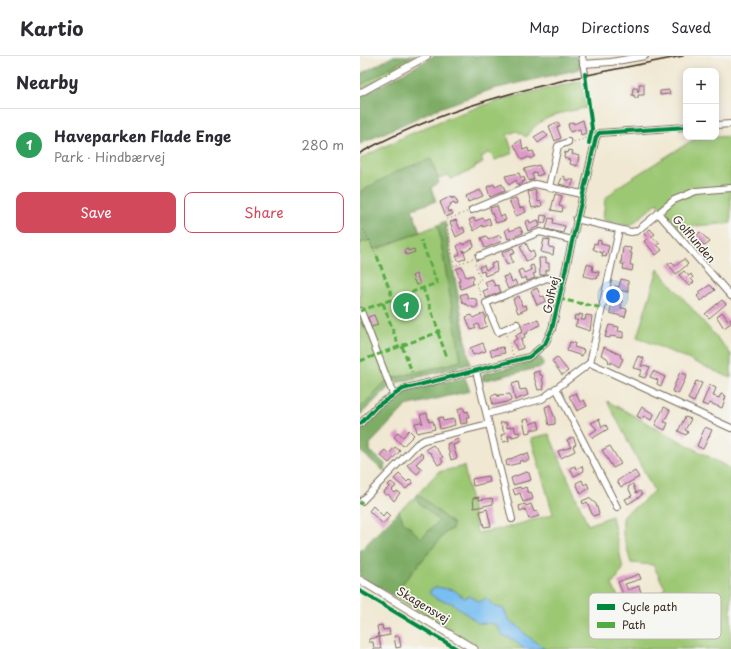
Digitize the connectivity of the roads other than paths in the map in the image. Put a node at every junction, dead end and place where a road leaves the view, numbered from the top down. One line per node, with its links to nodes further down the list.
1 (427, 56): 6 (street)
2 (582, 56): 4 (street)
3 (645, 56): 4 (street)
4 (583, 64): 5 (street)
5 (585, 74)
6 (360, 93)
7 (731, 124): 8 (street)
8 (719, 125)
9 (683, 127): 13 (street, Golfvej)
10 (568, 142): 11 (street)
11 (549, 187): 13 (street); 14 (street)
12 (731, 188): 15 (street, Golflunden)
13 (582, 194): 16 (street, Golfvej)
14 (472, 210)
15 (658, 213): 17 (street, Golflunden); 21 (street, Golflunden)
16 (576, 219): 17 (street); 18 (street, Golfvej)
17 (619, 230): 24 (street)
18 (572, 240): 19 (street); 20 (street, Golfvej)
19 (479, 256)
20 (563, 282): 23 (street); 25 (street, Golfvej)
21 (731, 296)
22 (361, 311): 27 (street)
23 (517, 324)
24 (590, 363): 26 (street); 31 (street)
25 (476, 370): 27 (street, Golfvej); 28 (street)
26 (556, 388): 28 (street); 33 (street)
27 (393, 394): 29 (street, Golfvej)
28 (487, 414): 30 (street)
29 (360, 424)
30 (490, 424): 32 (street); 34 (street)
31 (731, 428)
32 (362, 501)
33 (617, 507)
34 (512, 519)
35 (360, 580): 36 (main road, Skagensvej)
36 (474, 649)

